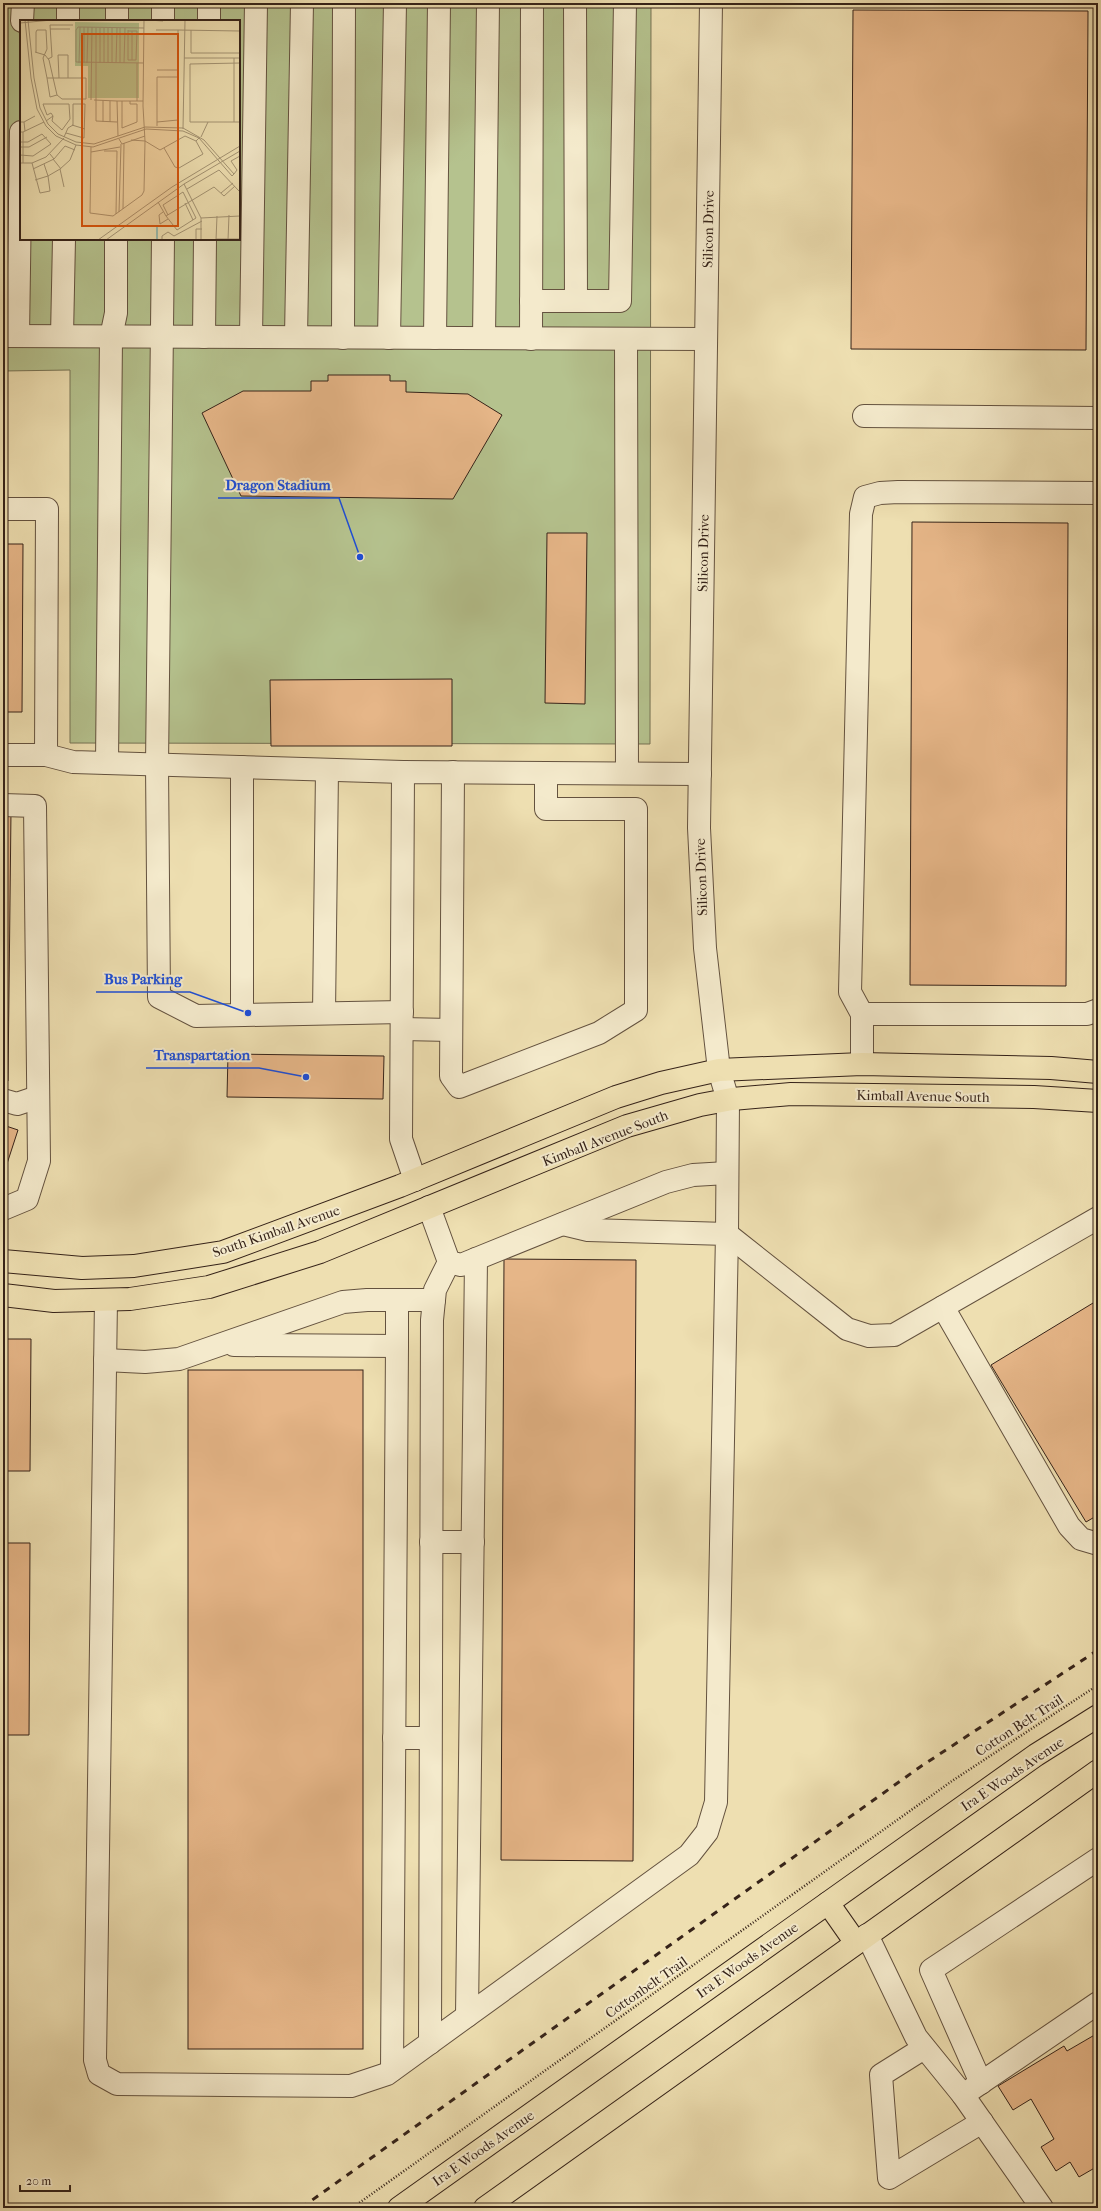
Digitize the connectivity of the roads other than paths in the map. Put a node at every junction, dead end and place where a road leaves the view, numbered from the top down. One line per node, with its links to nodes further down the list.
1 (23, 3): 16 (street)
2 (68, 3): 17 (street)
3 (117, 3): 18 (street)
4 (163, 3): 19 (street)
5 (209, 3): 20 (street)
6 (256, 3): 33 (street)
7 (302, 3): 34 (street)
8 (344, 3): 35 (street)
9 (395, 3): 36 (street)
10 (439, 3): 37 (street)
11 (488, 3): 38 (street)
12 (532, 3): 26 (street)
13 (575, 3): 27 (street)
14 (625, 3): 27 (street)
15 (711, 3): 41 (street, Silicon Drive)
16 (22, 20)
17 (68, 20)
18 (117, 20)
19 (163, 20)
20 (209, 20)
21 (20, 152): 28 (street)
22 (64, 240): 29 (street)
23 (116, 240): 30 (street)
24 (163, 240): 31 (street)
25 (206, 240): 32 (street)
26 (531, 301): 27 (street); 39 (street)
27 (576, 301)
28 (11, 336): 29 (street)
29 (62, 336): 30 (street)
30 (111, 337): 31 (street); 48 (street)
31 (164, 337): 32 (street); 49 (street)
32 (204, 337): 33 (street)
33 (251, 337): 34 (street)
34 (296, 337): 35 (street)
35 (343, 338): 36 (street)
36 (389, 338): 37 (street)
37 (435, 338): 38 (street)
38 (484, 338): 39 (street)
39 (531, 338): 40 (street)
40 (626, 339): 41 (street); 55 (street)
41 (706, 339): 56 (street, Silicon Drive)
42 (864, 416): 43 (street)
43 (1098, 418)
44 (1098, 493): 60 (street)
45 (3, 509): 47 (street)
46 (3, 755): 47 (street)
47 (46, 755): 48 (street)
48 (107, 763): 49 (street)
49 (157, 765): 50 (street); 61 (street)
50 (242, 767): 51 (street); 61 (street)
51 (327, 770): 52 (street); 59 (street)
52 (403, 772): 53 (street); 62 (street)
53 (453, 772): 54 (street); 63 (street)
54 (546, 773): 55 (street); 63 (street)
55 (627, 774): 56 (street)
56 (700, 774): 65 (street, Silicon Drive)
57 (3, 805): 67 (street)
58 (1098, 1010): 60 (street)
59 (324, 1013): 61 (street); 62 (street)
60 (862, 1014): 64 (street)
61 (242, 1015)
62 (402, 1020): 63 (street); 72 (street)
63 (451, 1030)
64 (862, 1064): 65 (main road); 66 (main road)
65 (719, 1070): 69 (street, Silicon Drive); 72 (main road)
66 (1098, 1072)
67 (38, 1097): 68 (street); 74 (street)
68 (3, 1100)
69 (728, 1100): 70 (main road, Kimball Avenue South); 71 (street, Silicon Drive); 73 (main road, Kimball Avenue South)
70 (1098, 1101)
71 (727, 1173): 76 (street); 77 (street, Silicon Drive)
72 (415, 1180): 73 (main road); 81 (main road, South Kimball Avenue)
73 (429, 1207): 80 (street); 83 (main road, Kimball Avenue South)
74 (3, 1209)
75 (1098, 1218): 86 (street)
76 (563, 1224): 77 (street); 78 (street)
77 (727, 1234): 86 (street); 101 (street, Silicon Drive)
78 (476, 1259): 80 (street); 91 (street)
79 (3, 1261): 81 (main road, South Kimball Avenue)
80 (449, 1262): 85 (street)
81 (105, 1267): 83 (main road)
82 (3, 1295): 83 (main road)
83 (106, 1300): 89 (street)
84 (397, 1300): 85 (street); 87 (street); 88 (street)
85 (434, 1300): 90 (street)
86 (943, 1307): 92 (street)
87 (219, 1345): 88 (street); 89 (street)
88 (397, 1346): 94 (street)
89 (105, 1360): 104 (street, Silicon Drive)
90 (431, 1542): 91 (street); 95 (street)
91 (472, 1542): 101 (street)
92 (1098, 1544)
93 (1098, 1716): 98 (main road, Ira E Woods Avenue)
94 (394, 1738): 95 (street); 104 (street)
95 (430, 1738): 102 (street)
96 (1098, 1771): 99 (main road)
97 (1098, 1859): 105 (street)
98 (828, 1903): 99 (main road); 108 (main road, Ira E Woods Avenue)
99 (862, 1939): 103 (street); 109 (main road)
100 (1098, 2003): 105 (street)
101 (467, 2016): 102 (street, Silicon Drive)
102 (430, 2043): 104 (street, Silicon Drive)
103 (924, 2048): 106 (street); 107 (street)
104 (392, 2070)
105 (982, 2083): 106 (street)
106 (963, 2095): 107 (street)
107 (982, 2122): 110 (street)
108 (399, 2208)
109 (484, 2208)
110 (1042, 2208)

